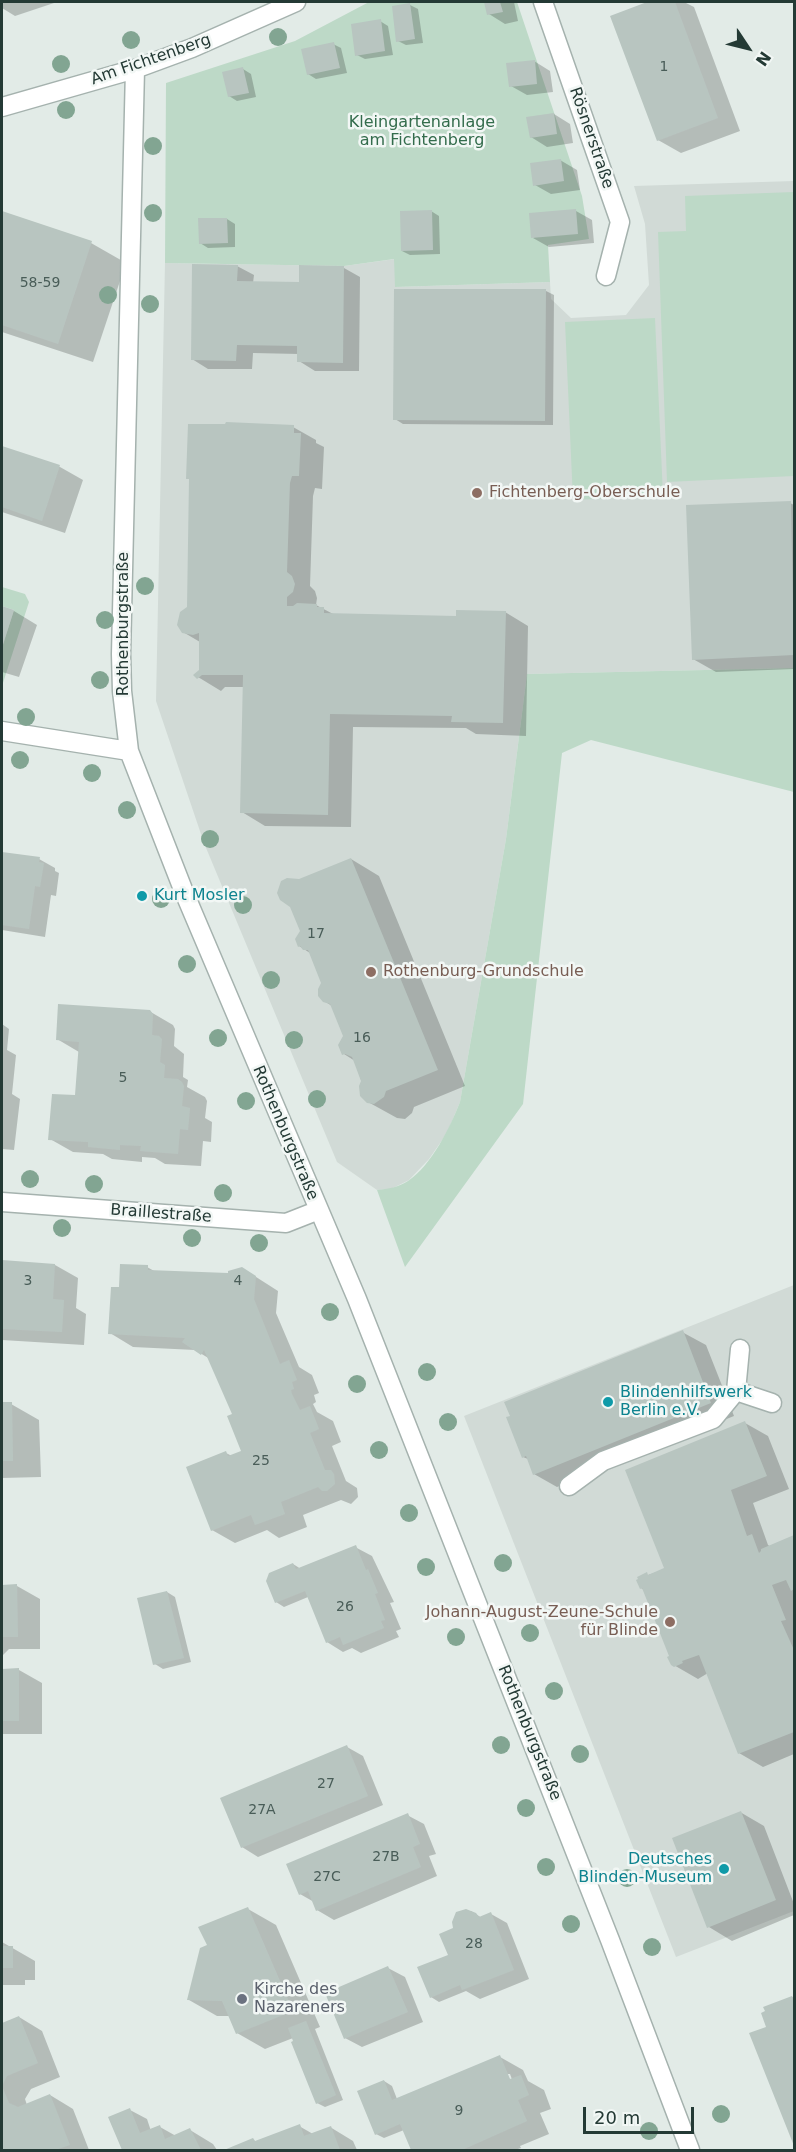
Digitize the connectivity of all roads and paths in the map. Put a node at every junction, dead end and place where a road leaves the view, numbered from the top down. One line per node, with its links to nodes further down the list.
1 (296, 2): 3 (street, Am Fichtenberg)
2 (543, 2): 5 (street, Rösnerstraße)
3 (135, 69): 4 (street, Am Fichtenberg); 7 (street, Rothenburgstraße)
4 (2, 108)
5 (606, 276)
6 (2, 731): 7 (street)
7 (129, 751): 9 (street, Rothenburgstraße)
8 (2, 1202): 9 (street, Braillestraße)
9 (319, 1210): 14 (street, Rothenburgstraße)
10 (740, 1349): 11 (street)
11 (736, 1391): 12 (street); 13 (street)
12 (772, 1402)
13 (569, 1486)
14 (690, 2151)

